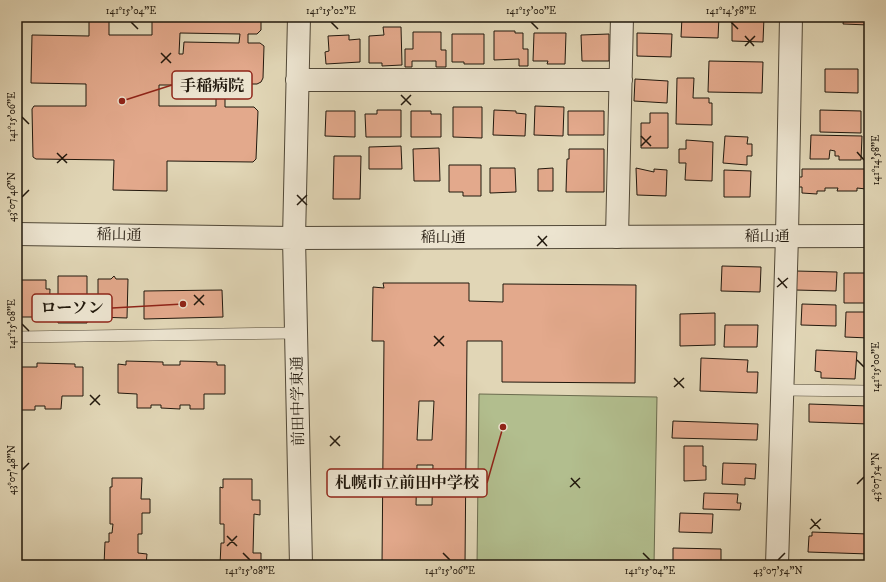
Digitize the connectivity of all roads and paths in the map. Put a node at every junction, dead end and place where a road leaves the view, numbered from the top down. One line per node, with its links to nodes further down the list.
1 (299, 17): 4 (street, 前田中学東通)
2 (622, 17): 5 (street)
3 (791, 17): 7 (street)
4 (297, 80): 5 (street); 10 (street, 前田中学東通)
5 (621, 80): 9 (street)
6 (17, 234): 10 (street, 稲山通)
7 (787, 236): 8 (street, 稲山通); 9 (street, 稲山通); 13 (street)
8 (869, 236)
9 (617, 237): 10 (street, 稲山通)
10 (294, 238): 11 (street, 前田中学東通)
11 (296, 333): 12 (lane); 15 (street, 前田中学東通)
12 (17, 337)
13 (782, 390): 14 (lane); 16 (street)
14 (869, 391)
15 (301, 565)
16 (777, 565)

